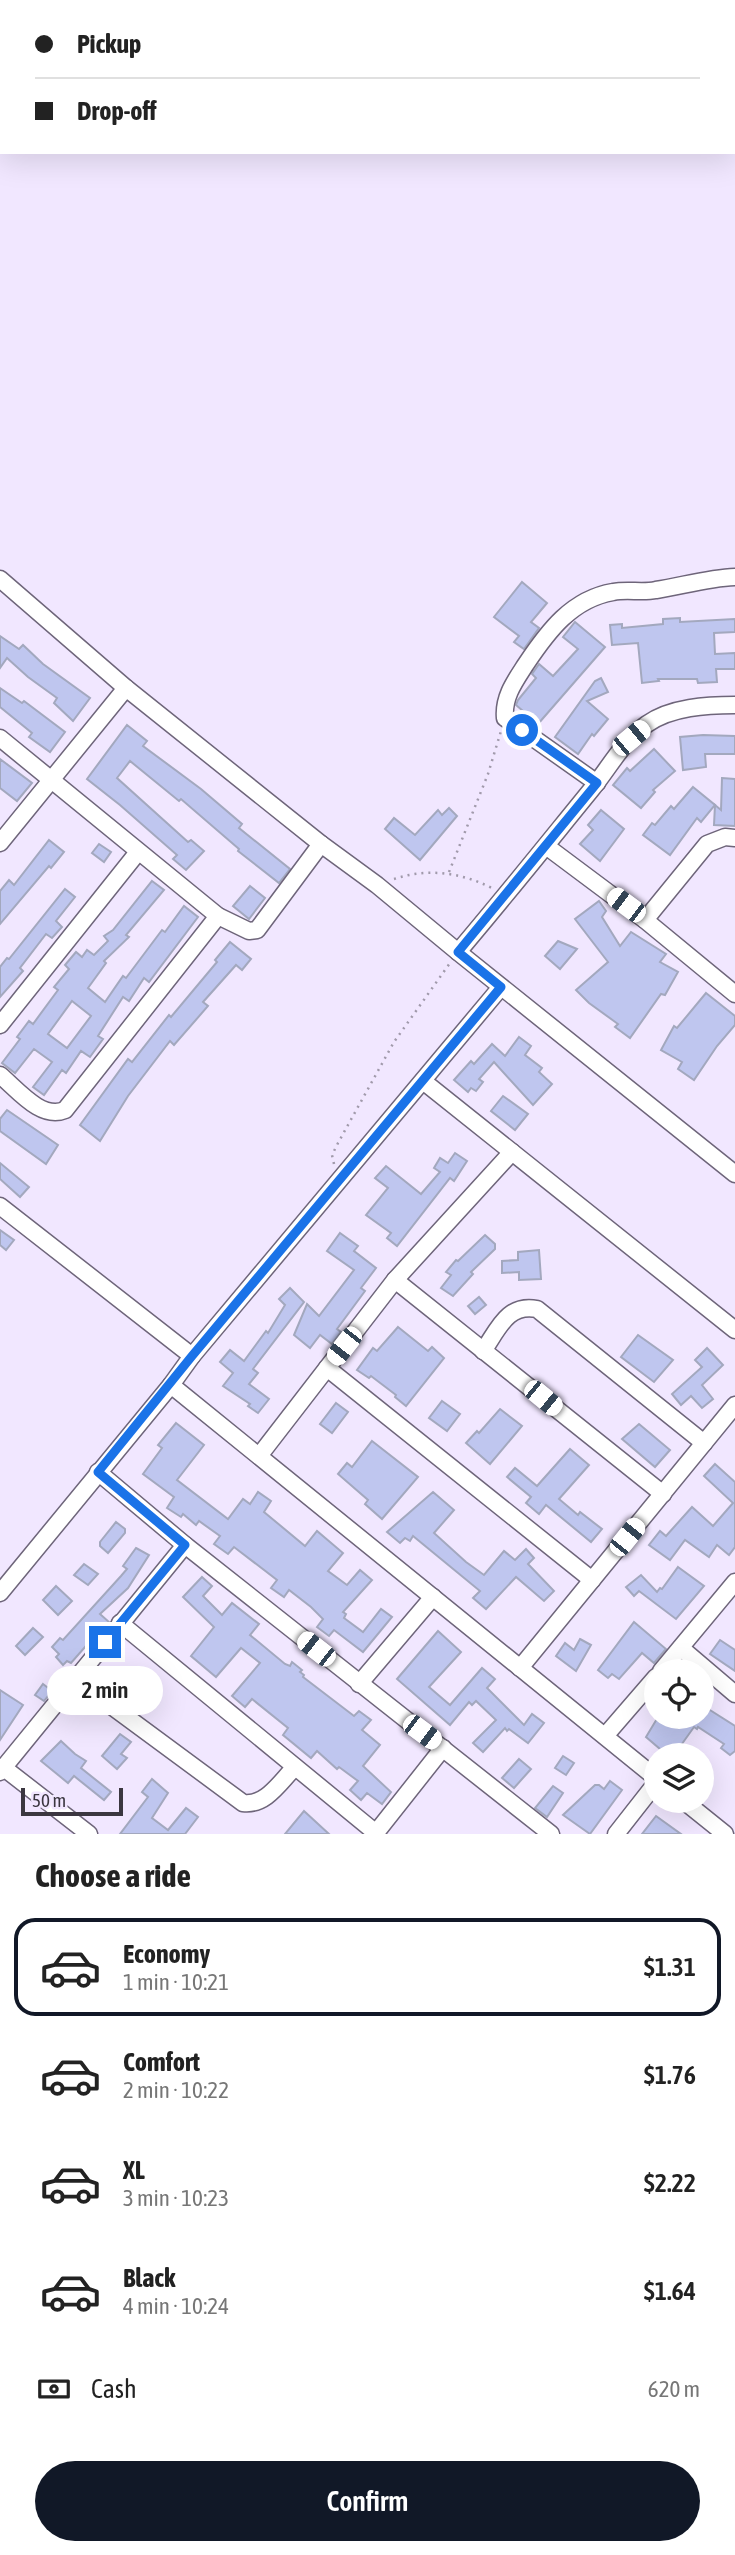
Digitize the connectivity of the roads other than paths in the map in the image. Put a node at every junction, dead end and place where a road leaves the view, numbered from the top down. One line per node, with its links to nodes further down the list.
1 (735, 577): 7 (street)
2 (0, 579): 3 (street)
3 (126, 688): 6 (street); 10 (street)
4 (735, 705): 7 (street)
5 (0, 738): 6 (street)
6 (50, 781): 9 (street); 12 (street)
7 (597, 783): 11 (street)
8 (735, 838): 14 (street)
9 (0, 843)
10 (321, 844): 13 (street); 15 (street)
11 (546, 846): 14 (street); 15 (street)
12 (138, 852): 13 (street); 18 (street)
13 (218, 916): 19 (street)
14 (646, 920): 17 (street)
15 (458, 952): 16 (street)
16 (501, 987): 20 (street); 22 (street)
17 (735, 994)
18 (0, 1025)
19 (0, 1075)
20 (423, 1081): 21 (street); 27 (street)
21 (512, 1152): 24 (street); 25 (street)
22 (735, 1174)
23 (0, 1206): 27 (street)
24 (395, 1280): 26 (street); 28 (street)
25 (735, 1330)
26 (483, 1350): 31 (street); 34 (street)
27 (192, 1356): 29 (street)
28 (327, 1368): 32 (street); 36 (street)
29 (171, 1385): 32 (street); 33 (street)
30 (735, 1405): 31 (street)
31 (704, 1443): 34 (street)
32 (259, 1456): 39 (street)
33 (98, 1472): 35 (street); 38 (street)
34 (663, 1494): 36 (street)
35 (185, 1545): 40 (street); 45 (street)
36 (592, 1580): 43 (street)
37 (735, 1582): 41 (street)
38 (0, 1593)
39 (433, 1597): 43 (street); 45 (street)
40 (120, 1623): 44 (street); 50 (street)
41 (681, 1648): 42 (street); 47 (street)
42 (671, 1659)
43 (520, 1668): 48 (street)
44 (75, 1679): 50 (street); 51 (street)
45 (359, 1684): 49 (street)
46 (644, 1691): 48 (street)
47 (735, 1694)
48 (605, 1737): 52 (street)
49 (443, 1748): 55 (street); 57 (street)
50 (295, 1767): 55 (street)
51 (2, 1770): 56 (street)
52 (644, 1771)
53 (644, 1797): 58 (street)
54 (699, 1813): 59 (street)
55 (375, 1833)
56 (89, 1834)
57 (551, 1834)
58 (615, 1834)
59 (725, 1834)

